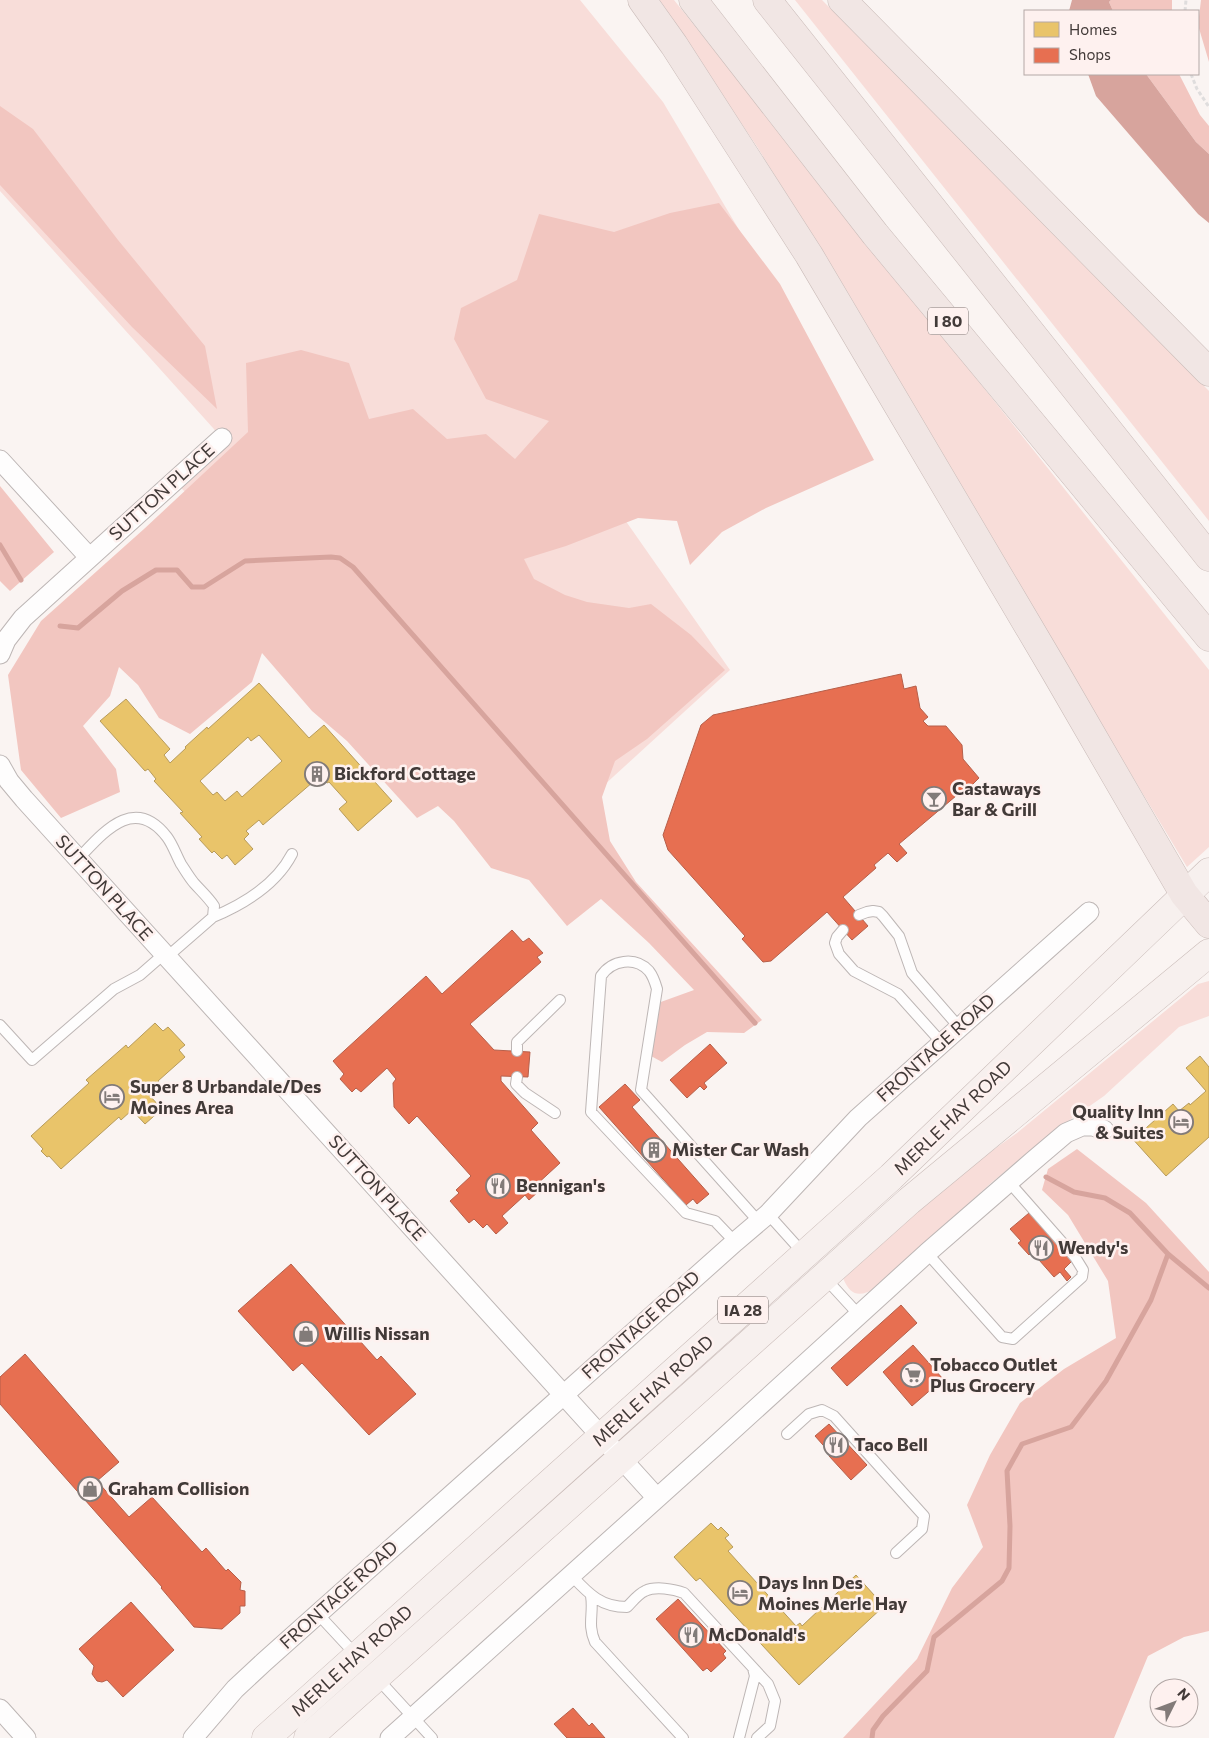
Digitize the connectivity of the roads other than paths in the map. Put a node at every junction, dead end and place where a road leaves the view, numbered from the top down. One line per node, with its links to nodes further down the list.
1 (642, 0): 16 (highway)
2 (694, 0): 10 (highway, I 80)
3 (767, 0): 8 (highway)
4 (842, 0): 5 (highway)
5 (1209, 372)
6 (222, 438): 9 (street, SUTTON PLACE)
7 (0, 460): 9 (street)
8 (1209, 556)
9 (89, 557): 11 (street, SUTTON PLACE)
10 (1209, 637)
11 (0, 654)
12 (0, 765): 14 (street, SUTTON PLACE)
13 (292, 854): 19 (lane)
14 (78, 859): 19 (lane); 23 (street, SUTTON PLACE)
15 (1209, 872): 16 (main road, MERLE HAY ROAD / IA 28)
16 (1184, 894): 20 (highway); 36 (main road, MERLE HAY ROAD / IA 28)
17 (1089, 912): 26 (street, FRONTAGE ROAD)
18 (859, 915): 26 (lane)
19 (213, 917): 23 (lane)
20 (1209, 924)
21 (843, 930): 27 (lane)
22 (1209, 954): 37 (main road, MERLE HAY ROAD / IA 28)
23 (165, 956): 25 (lane); 39 (street, SUTTON PLACE)
24 (560, 1000): 28 (lane)
25 (0, 1024)
26 (959, 1027): 27 (street, FRONTAGE ROAD)
27 (942, 1043): 33 (street, FRONTAGE ROAD)
28 (517, 1051)
29 (517, 1076): 30 (lane)
30 (555, 1113)
31 (1104, 1130): 32 (street)
32 (1009, 1182): 35 (street); 35 (lane)
33 (764, 1218): 34 (street, FRONTAGE ROAD); 34 (lane); 36 (lane)
34 (735, 1242): 39 (street, FRONTAGE ROAD)
35 (927, 1253): 38 (street)
36 (805, 1255): 41 (main road, MERLE HAY ROAD / IA 28)
37 (825, 1277): 38 (lane); 42 (main road, MERLE HAY ROAD / IA 28)
38 (858, 1315): 43 (street)
39 (564, 1395): 41 (street, SUTTON PLACE); 47 (street, FRONTAGE ROAD)
40 (787, 1434): 44 (lane)
41 (602, 1437): 42 (street, SUTTON PLACE); 48 (main road, MERLE HAY ROAD / IA 28)
42 (622, 1459): 43 (street, SUTTON PLACE); 48 (main road, MERLE HAY ROAD / IA 28)
43 (657, 1498): 45 (street)
44 (896, 1553)
45 (571, 1575): 46 (lane); 51 (street)
46 (591, 1596): 49 (lane); 58 (lane)
47 (318, 1614): 48 (lane); 53 (street, FRONTAGE ROAD)
48 (366, 1666): 51 (lane); 54 (main road, MERLE HAY ROAD / IA 28); 55 (main road, MERLE HAY ROAD / IA 28)
49 (753, 1667): 59 (lane); 60 (lane)
50 (0, 1710): 52 (street)
51 (413, 1717): 56 (street); 57 (lane)
52 (26, 1738)
53 (193, 1738)
54 (266, 1738)
55 (308, 1738)
56 (390, 1738)
57 (432, 1738)
58 (683, 1738)
59 (740, 1738)
60 (757, 1738)

